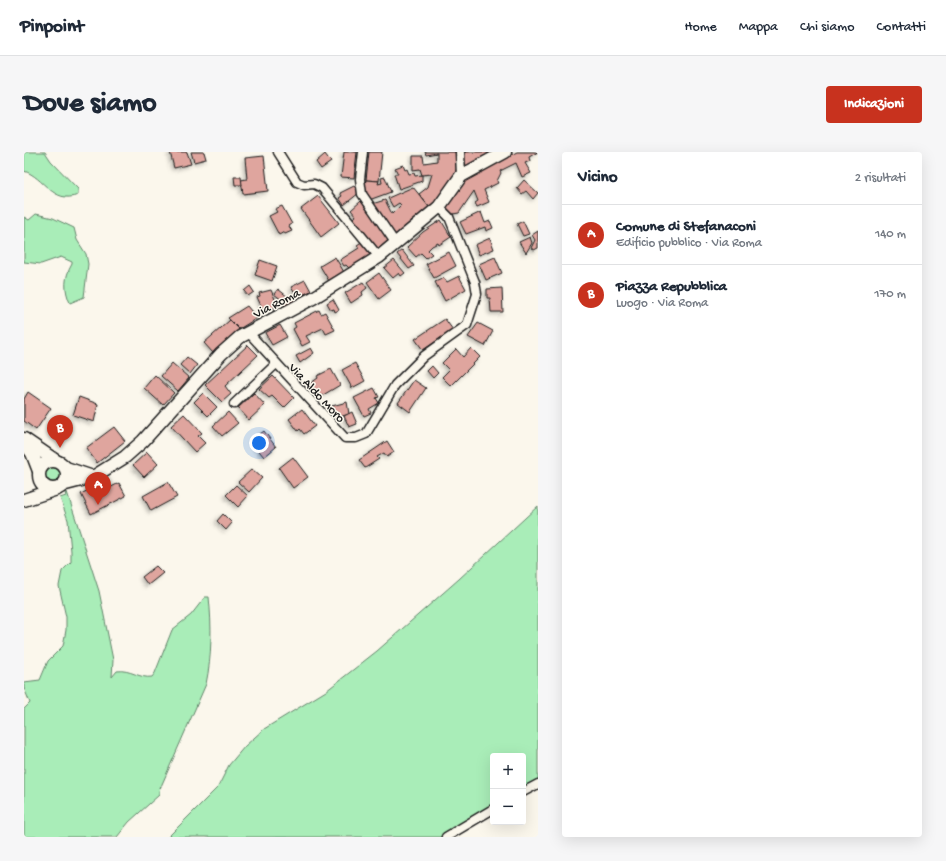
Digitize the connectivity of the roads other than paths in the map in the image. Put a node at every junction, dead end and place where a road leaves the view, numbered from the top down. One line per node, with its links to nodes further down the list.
1 (278, 152): 8 (street)
2 (363, 152): 7 (street)
3 (460, 152): 5 (street)
4 (505, 152): 5 (street)
5 (461, 176): 6 (street, Via Roma)
6 (439, 206): 7 (street, Via Roma); 10 (street, Via Aldo Moro)
7 (396, 244): 8 (street, Via Roma)
8 (379, 257): 9 (street, Via Roma)
9 (248, 332): 10 (street, Via Aldo Moro); 17 (street, Via Roma)
10 (276, 364): 11 (street)
11 (234, 404)
12 (24, 439): 14 (street)
13 (24, 443): 16 (street)
14 (56, 460): 15 (street); 16 (street)
15 (66, 468): 17 (street); 18 (street)
16 (38, 474): 18 (street); 19 (street)
17 (93, 477): 18 (street, Via Roma)
18 (61, 486): 19 (street, Via Roma)
19 (26, 499)
20 (538, 784): 21 (street)
21 (526, 790)
22 (490, 811): 23 (street)
23 (446, 837)

